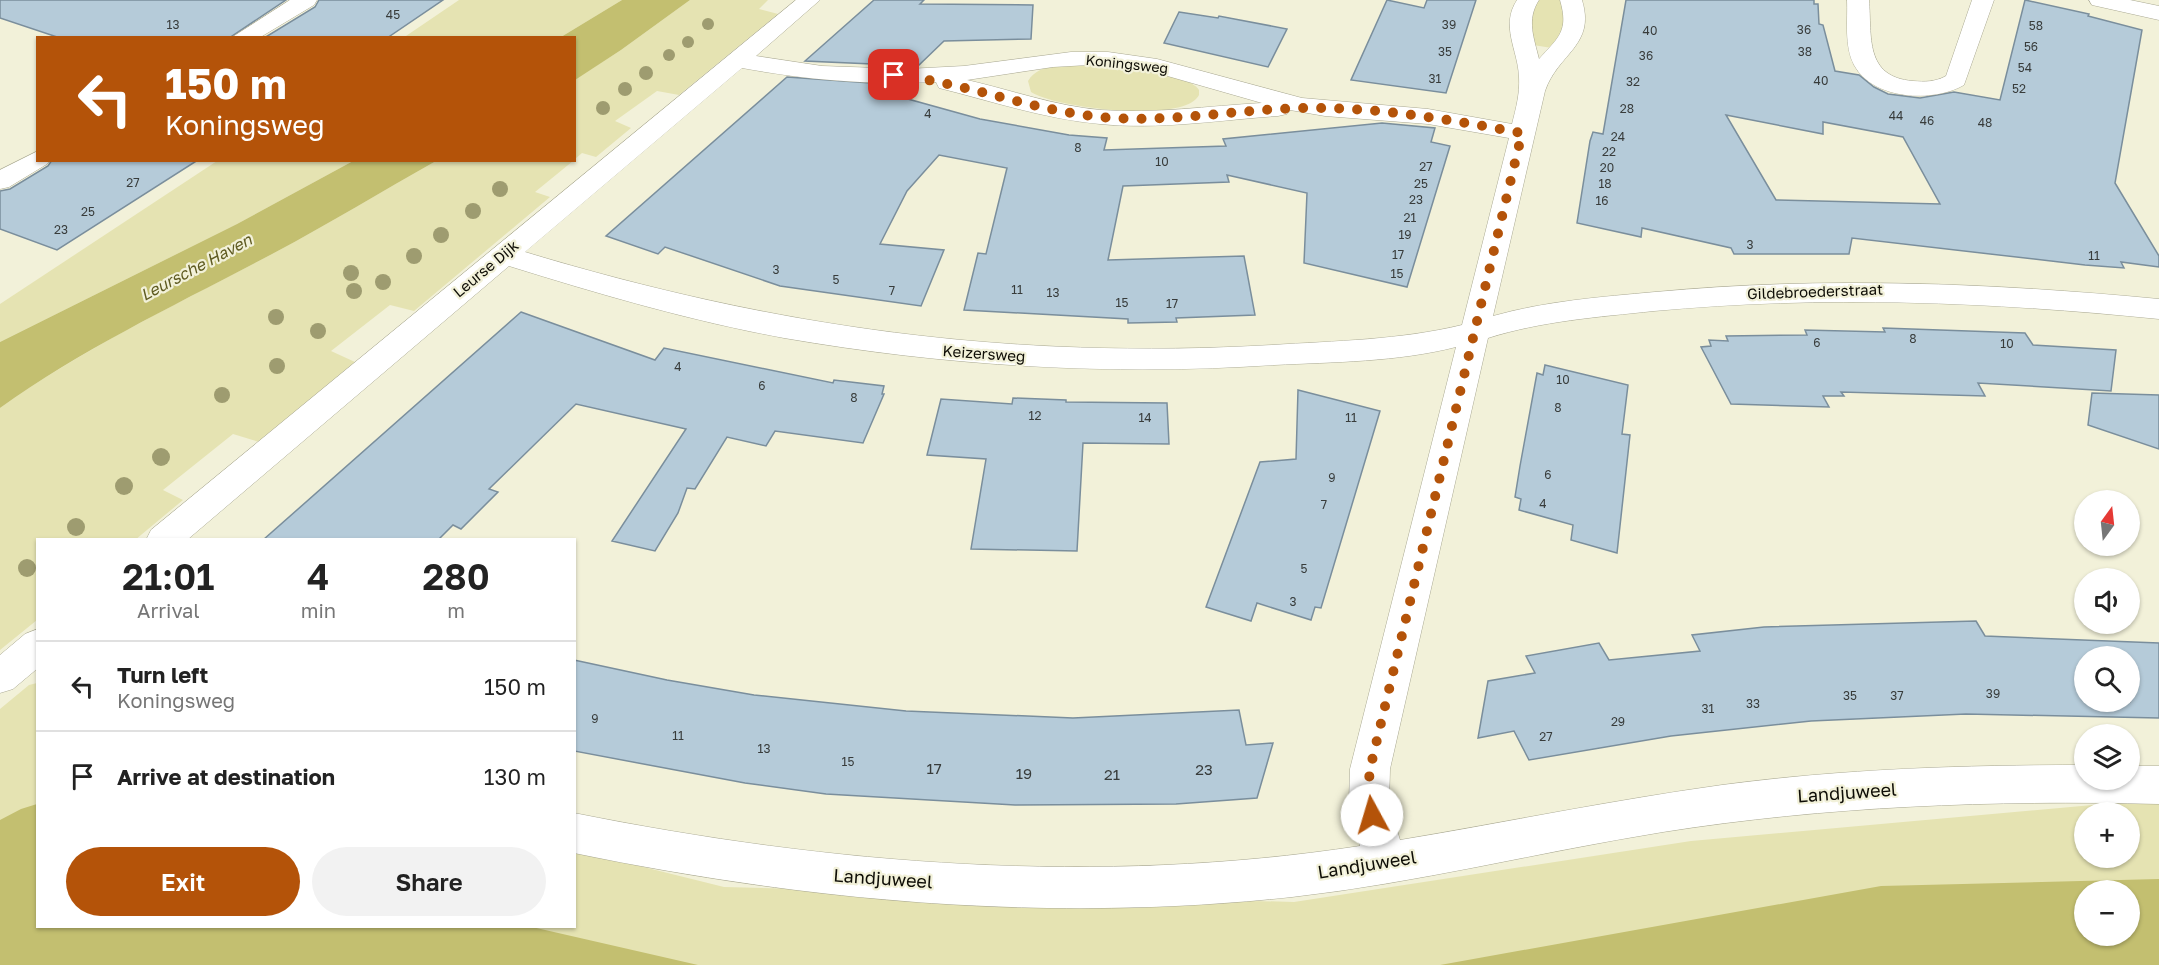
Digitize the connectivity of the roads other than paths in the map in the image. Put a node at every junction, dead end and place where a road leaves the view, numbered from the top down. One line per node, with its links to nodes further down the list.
1 (306, 0): 9 (street)
2 (809, 0): 10 (street, Leurse Dijk)
3 (1528, 0): 12 (street)
4 (1571, 0): 12 (street)
5 (1858, 0): 6 (street)
6 (1983, 0)
7 (2100, 0): 8 (street)
8 (2159, 13)
9 (245, 36)
10 (738, 60): 11 (street, Koningsweg); 17 (street, Leurse Dijk)
11 (894, 75): 13 (street, Koningsweg); 13 (street, Koningsweg)
12 (1530, 101): 14 (street)
13 (1318, 108): 14 (street, Koningsweg)
14 (1522, 133): 19 (street)
15 (36, 160): 16 (street)
16 (0, 181)
17 (503, 255): 19 (street, Keizersweg); 20 (street, Leurse Dijk)
18 (2159, 309): 19 (street, Gildebroederstraat)
19 (1474, 331): 25 (street)
20 (165, 538)
21 (36, 647): 22 (street)
22 (0, 677)
23 (2159, 785): 25 (street, Landjuweel)
24 (576, 833): 25 (street, Landjuweel)
25 (1385, 862)

